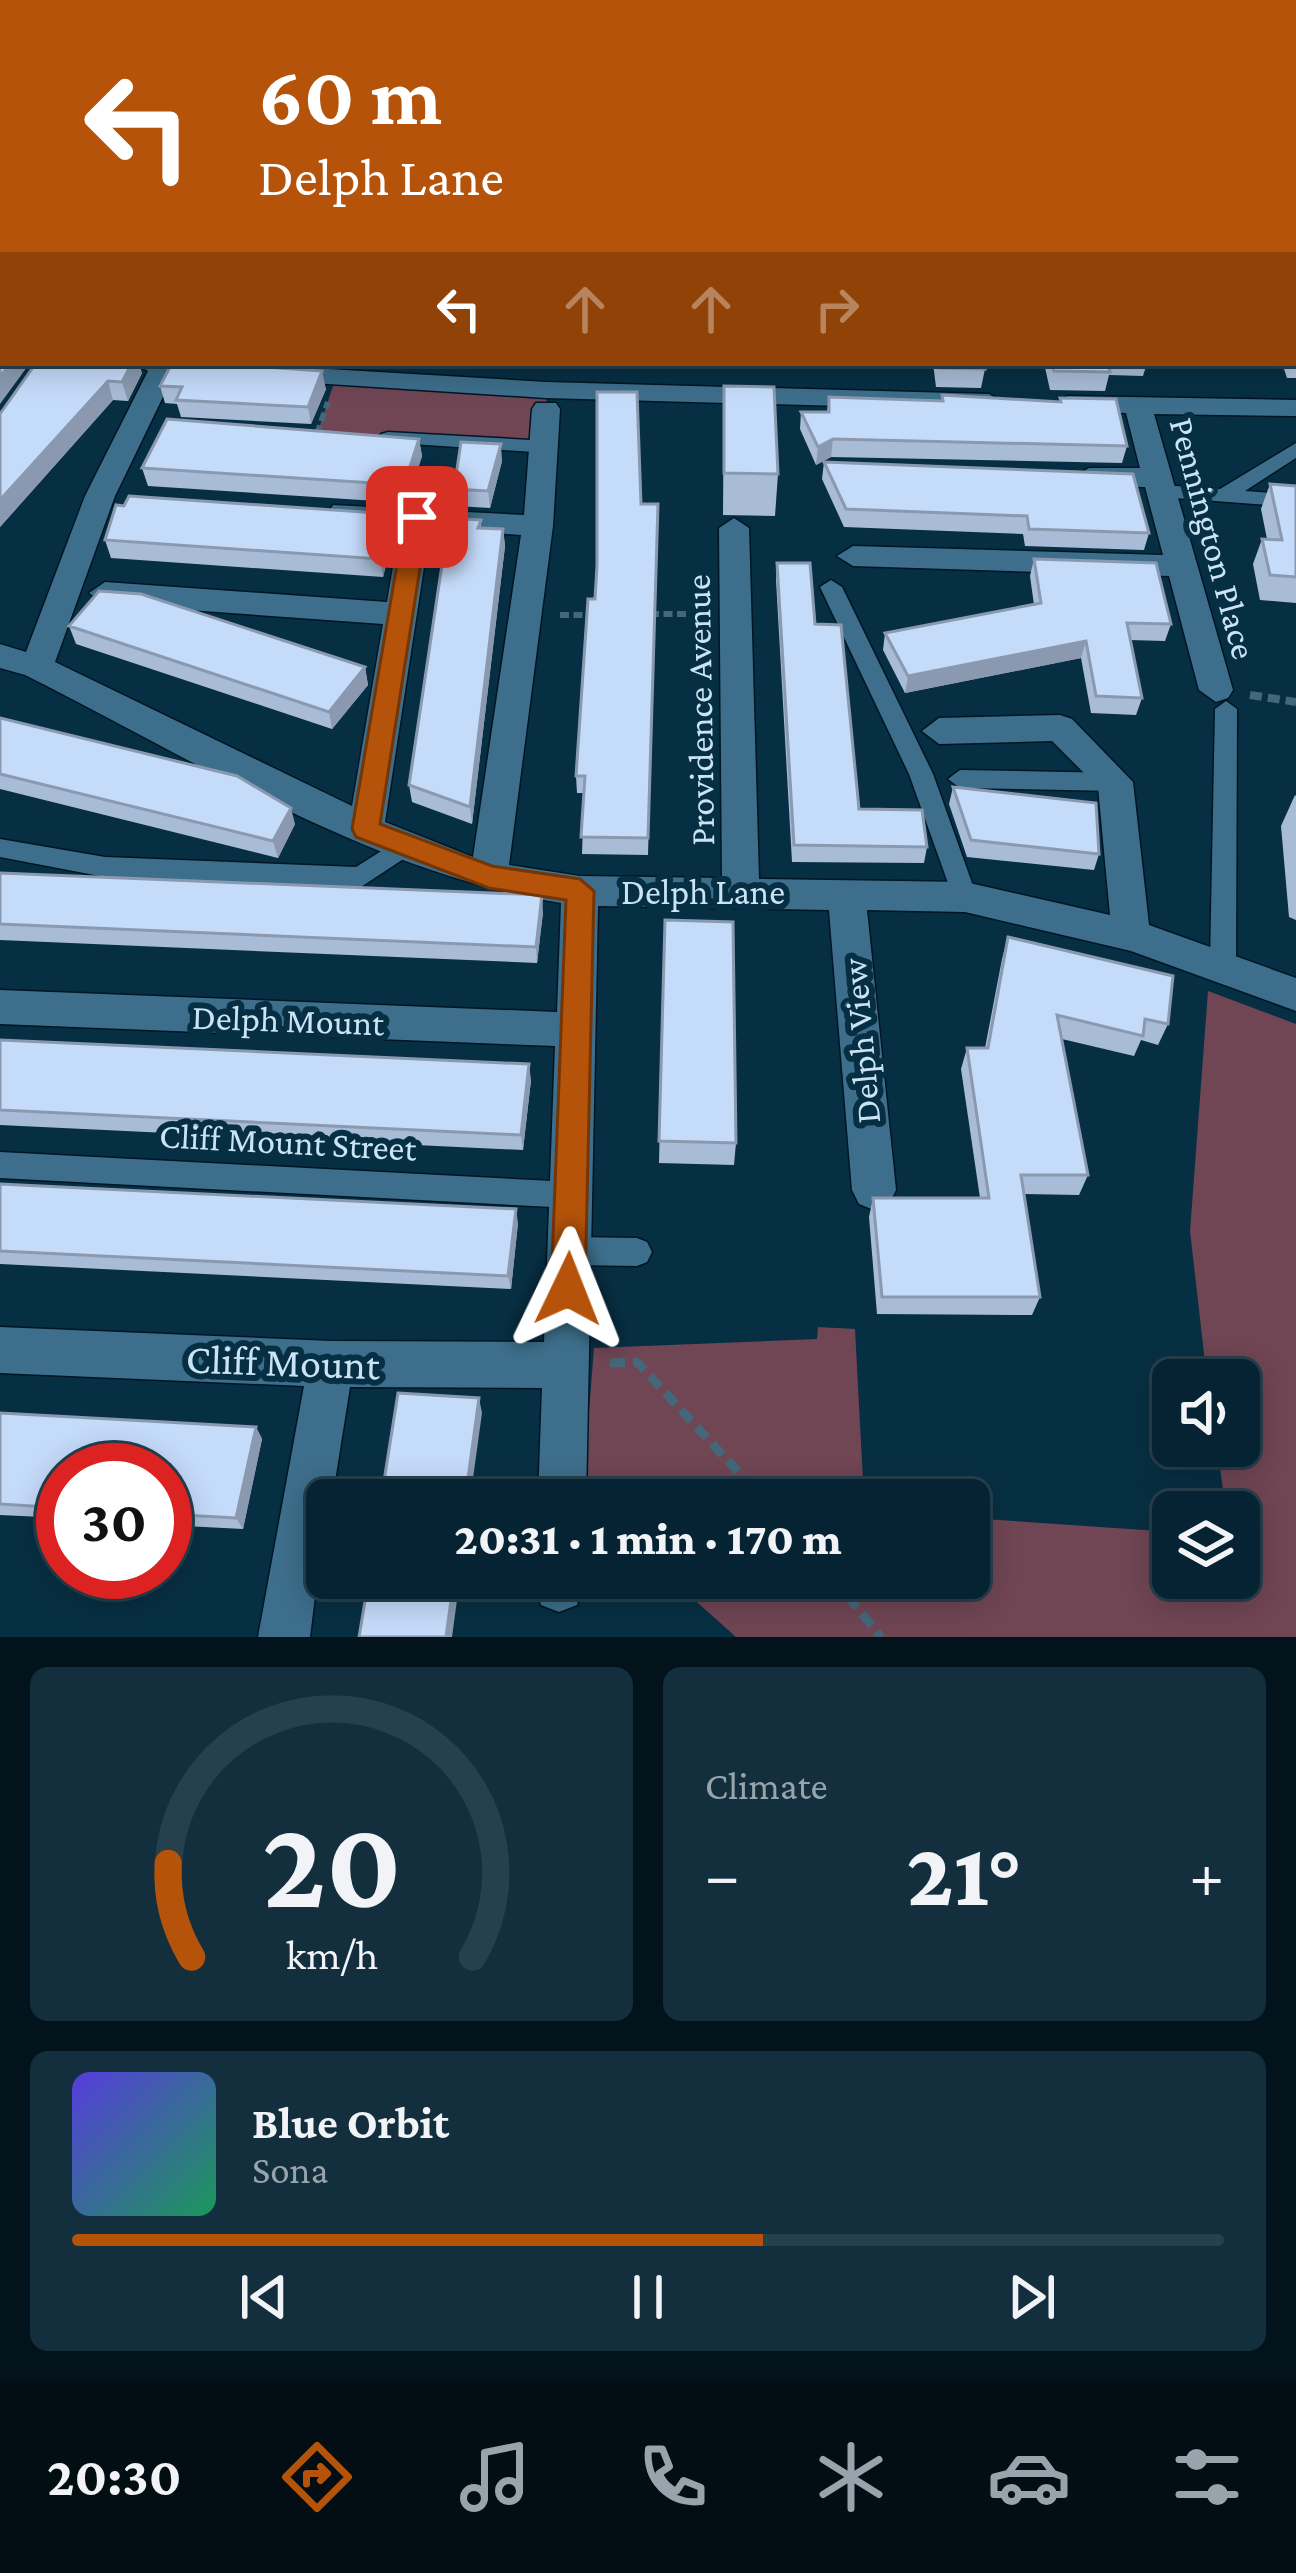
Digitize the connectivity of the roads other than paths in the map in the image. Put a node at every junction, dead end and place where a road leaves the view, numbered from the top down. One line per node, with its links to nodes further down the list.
1 (159, 366): 26 (street)
2 (216, 366): 4 (street)
3 (874, 366): 5 (street)
4 (358, 371): 5 (street)
5 (877, 398): 6 (street)
6 (1138, 406): 7 (street); 13 (street, Pennington Place)
7 (1296, 408)
8 (546, 409): 10 (street)
9 (363, 437): 10 (lane)
10 (548, 447): 18 (street)
11 (1296, 449): 14 (lane)
12 (1064, 476): 13 (street)
13 (1160, 484): 14 (lane); 21 (street, Pennington Place)
14 (1223, 496): 15 (lane)
15 (1296, 501)
16 (321, 511): 17 (street)
17 (417, 517): 18 (street); 24 (street)
18 (538, 526): 34 (street)
19 (734, 528): 35 (street, Providence Avenue)
20 (853, 556): 21 (street)
21 (1182, 566): 27 (street, Pennington Place)
22 (831, 586): 38 (lane)
23 (106, 592): 24 (street)
24 (401, 614): 31 (street)
25 (0, 656): 26 (street, Delph Lane)
26 (38, 667): 31 (street, Delph Lane)
27 (1221, 699): 40 (lane)
28 (939, 731): 30 (street)
29 (960, 779): 30 (lane)
30 (1115, 782): 39 (street)
31 (366, 829): 32 (street, Delph Lane)
32 (403, 847): 33 (lane); 34 (street, Delph Lane)
33 (0, 848)
34 (489, 877): 36 (street, Delph Lane)
35 (741, 890): 36 (street, Delph Lane); 37 (street, Delph Lane)
36 (580, 891): 43 (street)
37 (846, 893): 38 (street, Delph Lane); 45 (street, Delph View)
38 (965, 897): 39 (street, Delph Lane)
39 (1131, 935): 40 (street, Delph Lane)
40 (1223, 964): 41 (street, Delph Lane)
41 (1296, 995)
42 (0, 1007): 43 (street, Delph Mount)
43 (576, 1030): 46 (street)
44 (0, 1165): 46 (lane, Cliff Mount Street)
45 (874, 1190)
46 (572, 1195): 47 (street)
47 (569, 1251): 48 (lane); 51 (street)
48 (637, 1252)
49 (0, 1350): 50 (street, Cliff Mount)
50 (331, 1364): 51 (street, Cliff Mount); 53 (street)
51 (566, 1366): 52 (street)
52 (563, 1479)
53 (284, 1637)

